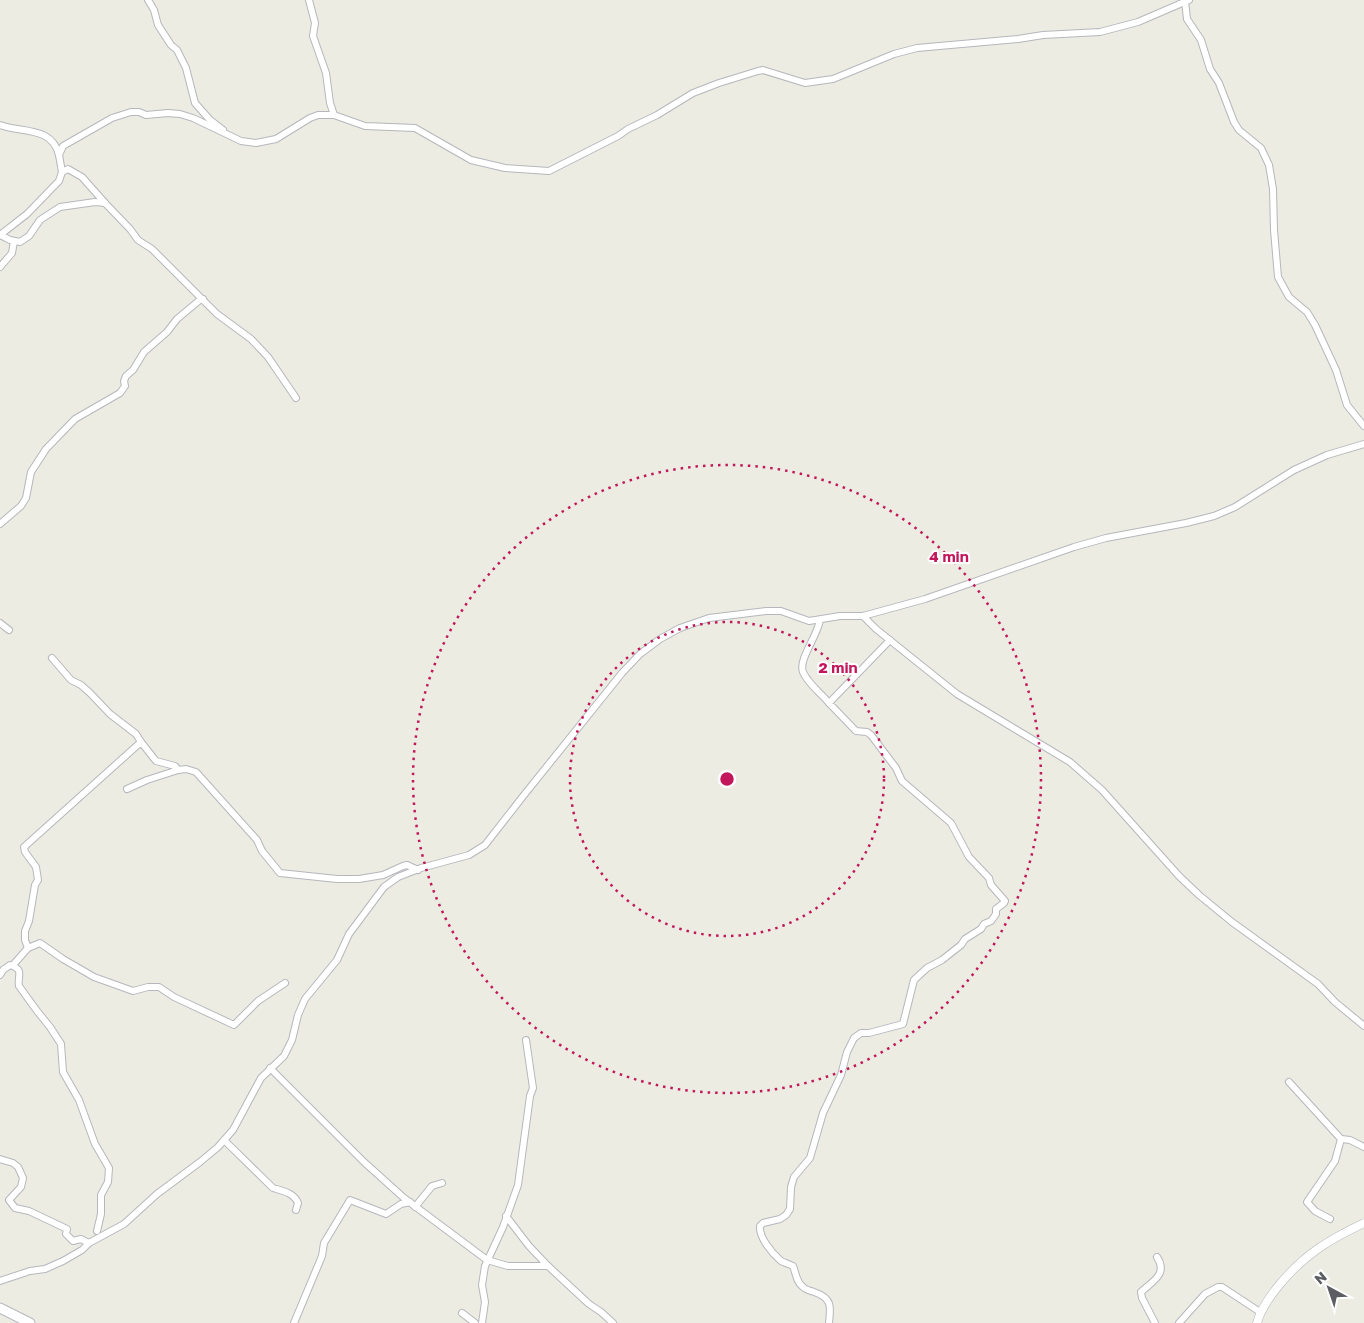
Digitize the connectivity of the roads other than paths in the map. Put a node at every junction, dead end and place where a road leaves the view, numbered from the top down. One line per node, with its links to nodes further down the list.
1 (148, 0): 6 (street)
2 (308, 0): 4 (street)
3 (1187, 1): 4 (street); 15 (street)
4 (334, 115): 6 (street)
5 (0, 125): 7 (street)
6 (226, 134): 7 (street)
7 (59, 155): 8 (street)
8 (62, 172): 9 (street); 10 (street)
9 (105, 203): 11 (street); 13 (street)
10 (0, 235): 11 (street)
11 (14, 241): 12 (street)
12 (0, 267)
13 (204, 299): 14 (street); 17 (street)
14 (296, 398)
15 (1364, 426)
16 (1364, 444): 18 (street)
17 (0, 524)
18 (863, 616): 19 (street); 22 (street)
19 (820, 620): 24 (street); 28 (street)
20 (0, 623): 21 (street)
21 (9, 630)
22 (890, 640): 24 (street); 33 (street)
23 (52, 658): 25 (street)
24 (830, 703): 61 (street)
25 (142, 742): 26 (street); 29 (street)
26 (178, 770): 27 (street); 28 (street)
27 (127, 789)
28 (418, 870): 35 (street)
29 (28, 948): 30 (street); 32 (street)
30 (13, 965): 31 (street); 47 (street)
31 (0, 975)
32 (285, 983)
33 (1364, 1026)
34 (526, 1040): 44 (street)
35 (270, 1068): 38 (street); 42 (street)
36 (1289, 1082): 37 (street)
37 (1340, 1138): 39 (street); 45 (street)
38 (224, 1140): 43 (street); 48 (street)
39 (1364, 1147)
40 (0, 1159): 48 (street)
41 (442, 1183): 42 (street)
42 (412, 1204): 50 (street); 57 (street)
43 (296, 1210)
44 (506, 1216): 50 (street); 51 (street)
45 (1330, 1219)
46 (1364, 1223): 54 (street)
47 (97, 1230)
48 (89, 1243): 52 (street)
49 (1157, 1257): 62 (street)
50 (487, 1260): 51 (street); 59 (street)
51 (548, 1266): 60 (street)
52 (0, 1281)
53 (0, 1308): 56 (main road)
54 (1260, 1312): 63 (street); 64 (street)
55 (462, 1313): 58 (street)
56 (30, 1323)
57 (294, 1323)
58 (475, 1323)
59 (482, 1323)
60 (613, 1323)
61 (829, 1323)
62 (1154, 1323)
63 (1179, 1323)
64 (1257, 1323)

